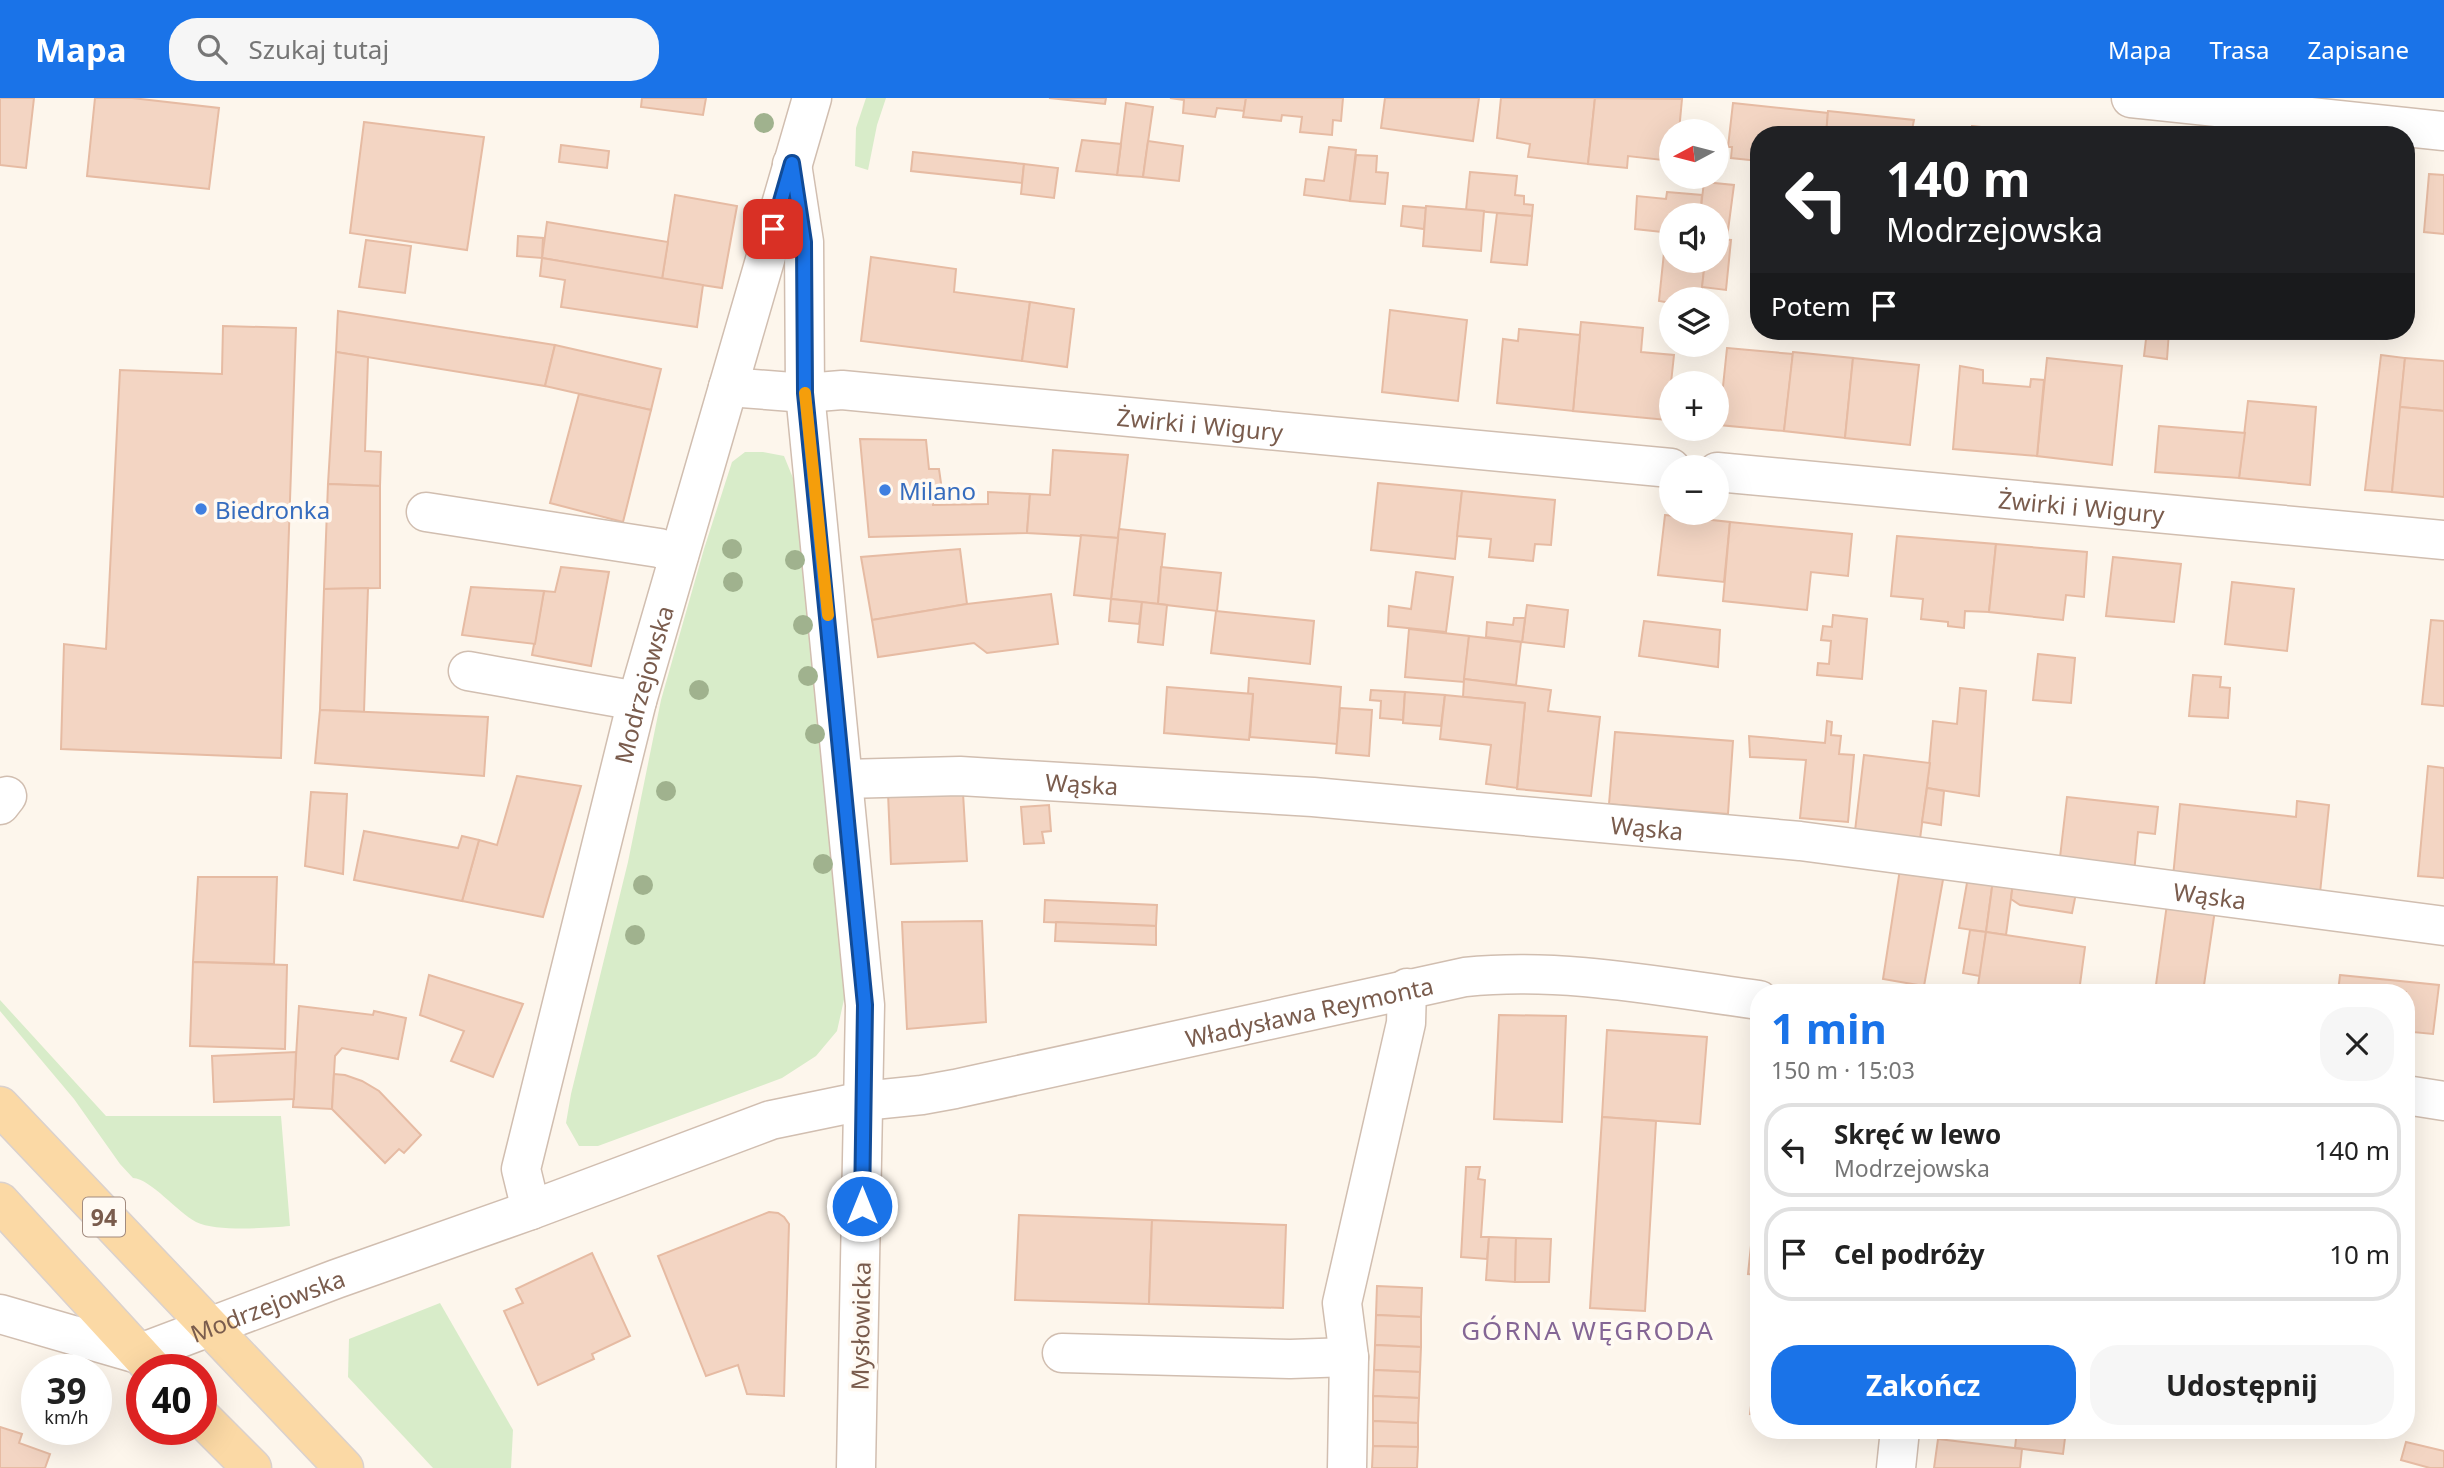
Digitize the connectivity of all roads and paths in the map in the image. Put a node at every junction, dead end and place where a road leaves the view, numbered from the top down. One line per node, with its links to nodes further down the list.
1 (812, 98): 6 (street, Mysłowicka)
2 (2131, 98): 3 (street)
3 (2397, 126)
4 (2415, 128): 5 (street)
5 (2444, 131)
6 (792, 163): 7 (street, Modrzejowska); 8 (street, Mysłowicka)
7 (728, 387): 8 (street, Żwirki i Wigury); 13 (street, Modrzejowska)
8 (805, 393): 9 (street, Żwirki i Wigury); 16 (street, Mysłowicka)
9 (1659, 467)
10 (1729, 473): 12 (street, Żwirki i Wigury)
11 (426, 512): 13 (street)
12 (2444, 540)
13 (679, 555): 15 (street, Modrzejowska)
14 (468, 671): 15 (street)
15 (637, 701): 25 (street, Modrzejowska)
16 (844, 779): 17 (street, Wąska); 21 (street, Mysłowicka)
17 (2444, 926)
18 (1406, 988): 19 (street, Władysława Reymonta); 21 (street, Władysława Reymonta); 32 (street)
19 (1750, 999)
20 (2415, 1096): 22 (street)
21 (863, 1101): 25 (street, Modrzejowska); 37 (street, Mysłowicka)
22 (2444, 1101)
23 (0, 1106): 27 (main road, 94)
24 (0, 1202): 29 (main road)
25 (531, 1210): 27 (street, Modrzejowska)
26 (0, 1314): 31 (street)
27 (208, 1327): 30 (street, Modrzejowska); 36 (main road, 94)
28 (1062, 1353): 32 (street)
29 (139, 1354)
30 (160, 1354)
31 (126, 1355)
32 (1349, 1357): 38 (street)
33 (217, 1433): 35 (main road)
34 (1899, 1439): 39 (street)
35 (252, 1468)
36 (344, 1468)
37 (856, 1468)
38 (1347, 1468)
39 (1896, 1468)

